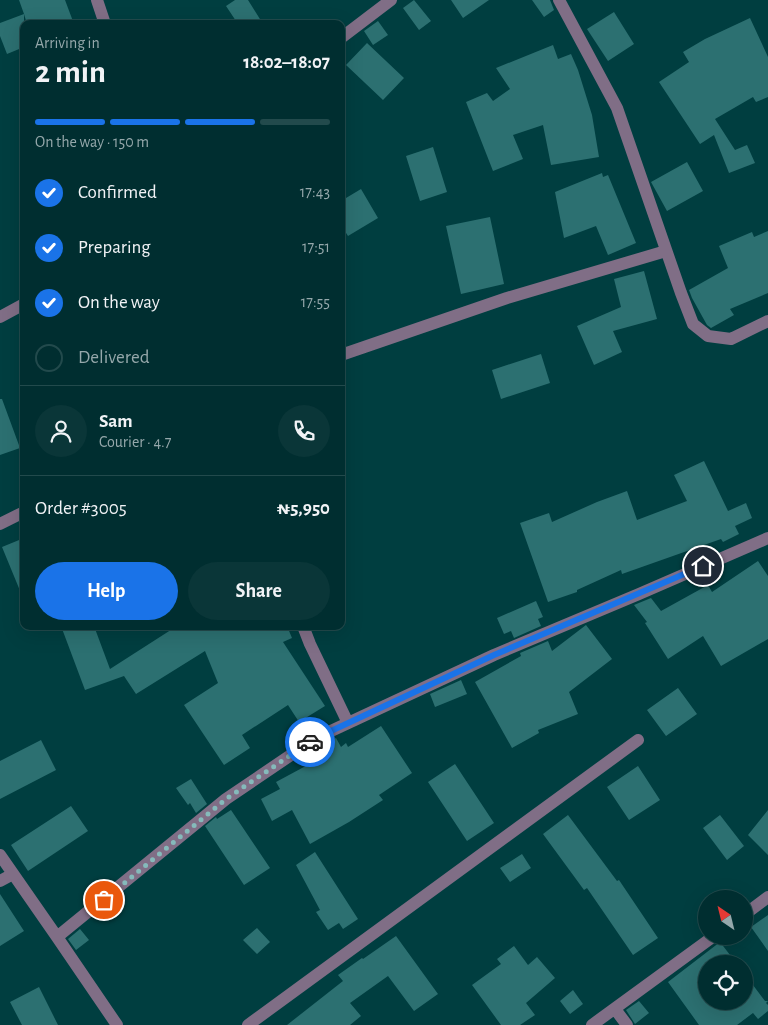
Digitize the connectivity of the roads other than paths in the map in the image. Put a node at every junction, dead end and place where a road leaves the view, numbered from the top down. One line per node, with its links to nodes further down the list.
1 (97, 0): 4 (street)
2 (391, 0): 5 (street)
3 (559, 0): 6 (street)
4 (104, 20)
5 (345, 35)
6 (666, 251): 9 (street); 10 (street)
7 (20, 306): 8 (street)
8 (0, 317)
9 (768, 321)
10 (345, 354)
11 (20, 514): 12 (street)
12 (0, 524)
13 (768, 538): 15 (street)
14 (305, 630): 15 (street)
15 (348, 723): 22 (street)
16 (638, 740): 26 (street)
17 (0, 855): 18 (street)
18 (13, 874): 19 (street); 22 (street)
19 (0, 881)
20 (768, 897): 21 (street)
21 (753, 908)
22 (57, 937): 25 (street)
23 (702, 945): 24 (street)
24 (614, 1009): 27 (street); 28 (street)
25 (116, 1025)
26 (248, 1025)
27 (592, 1025)
28 (627, 1025)

